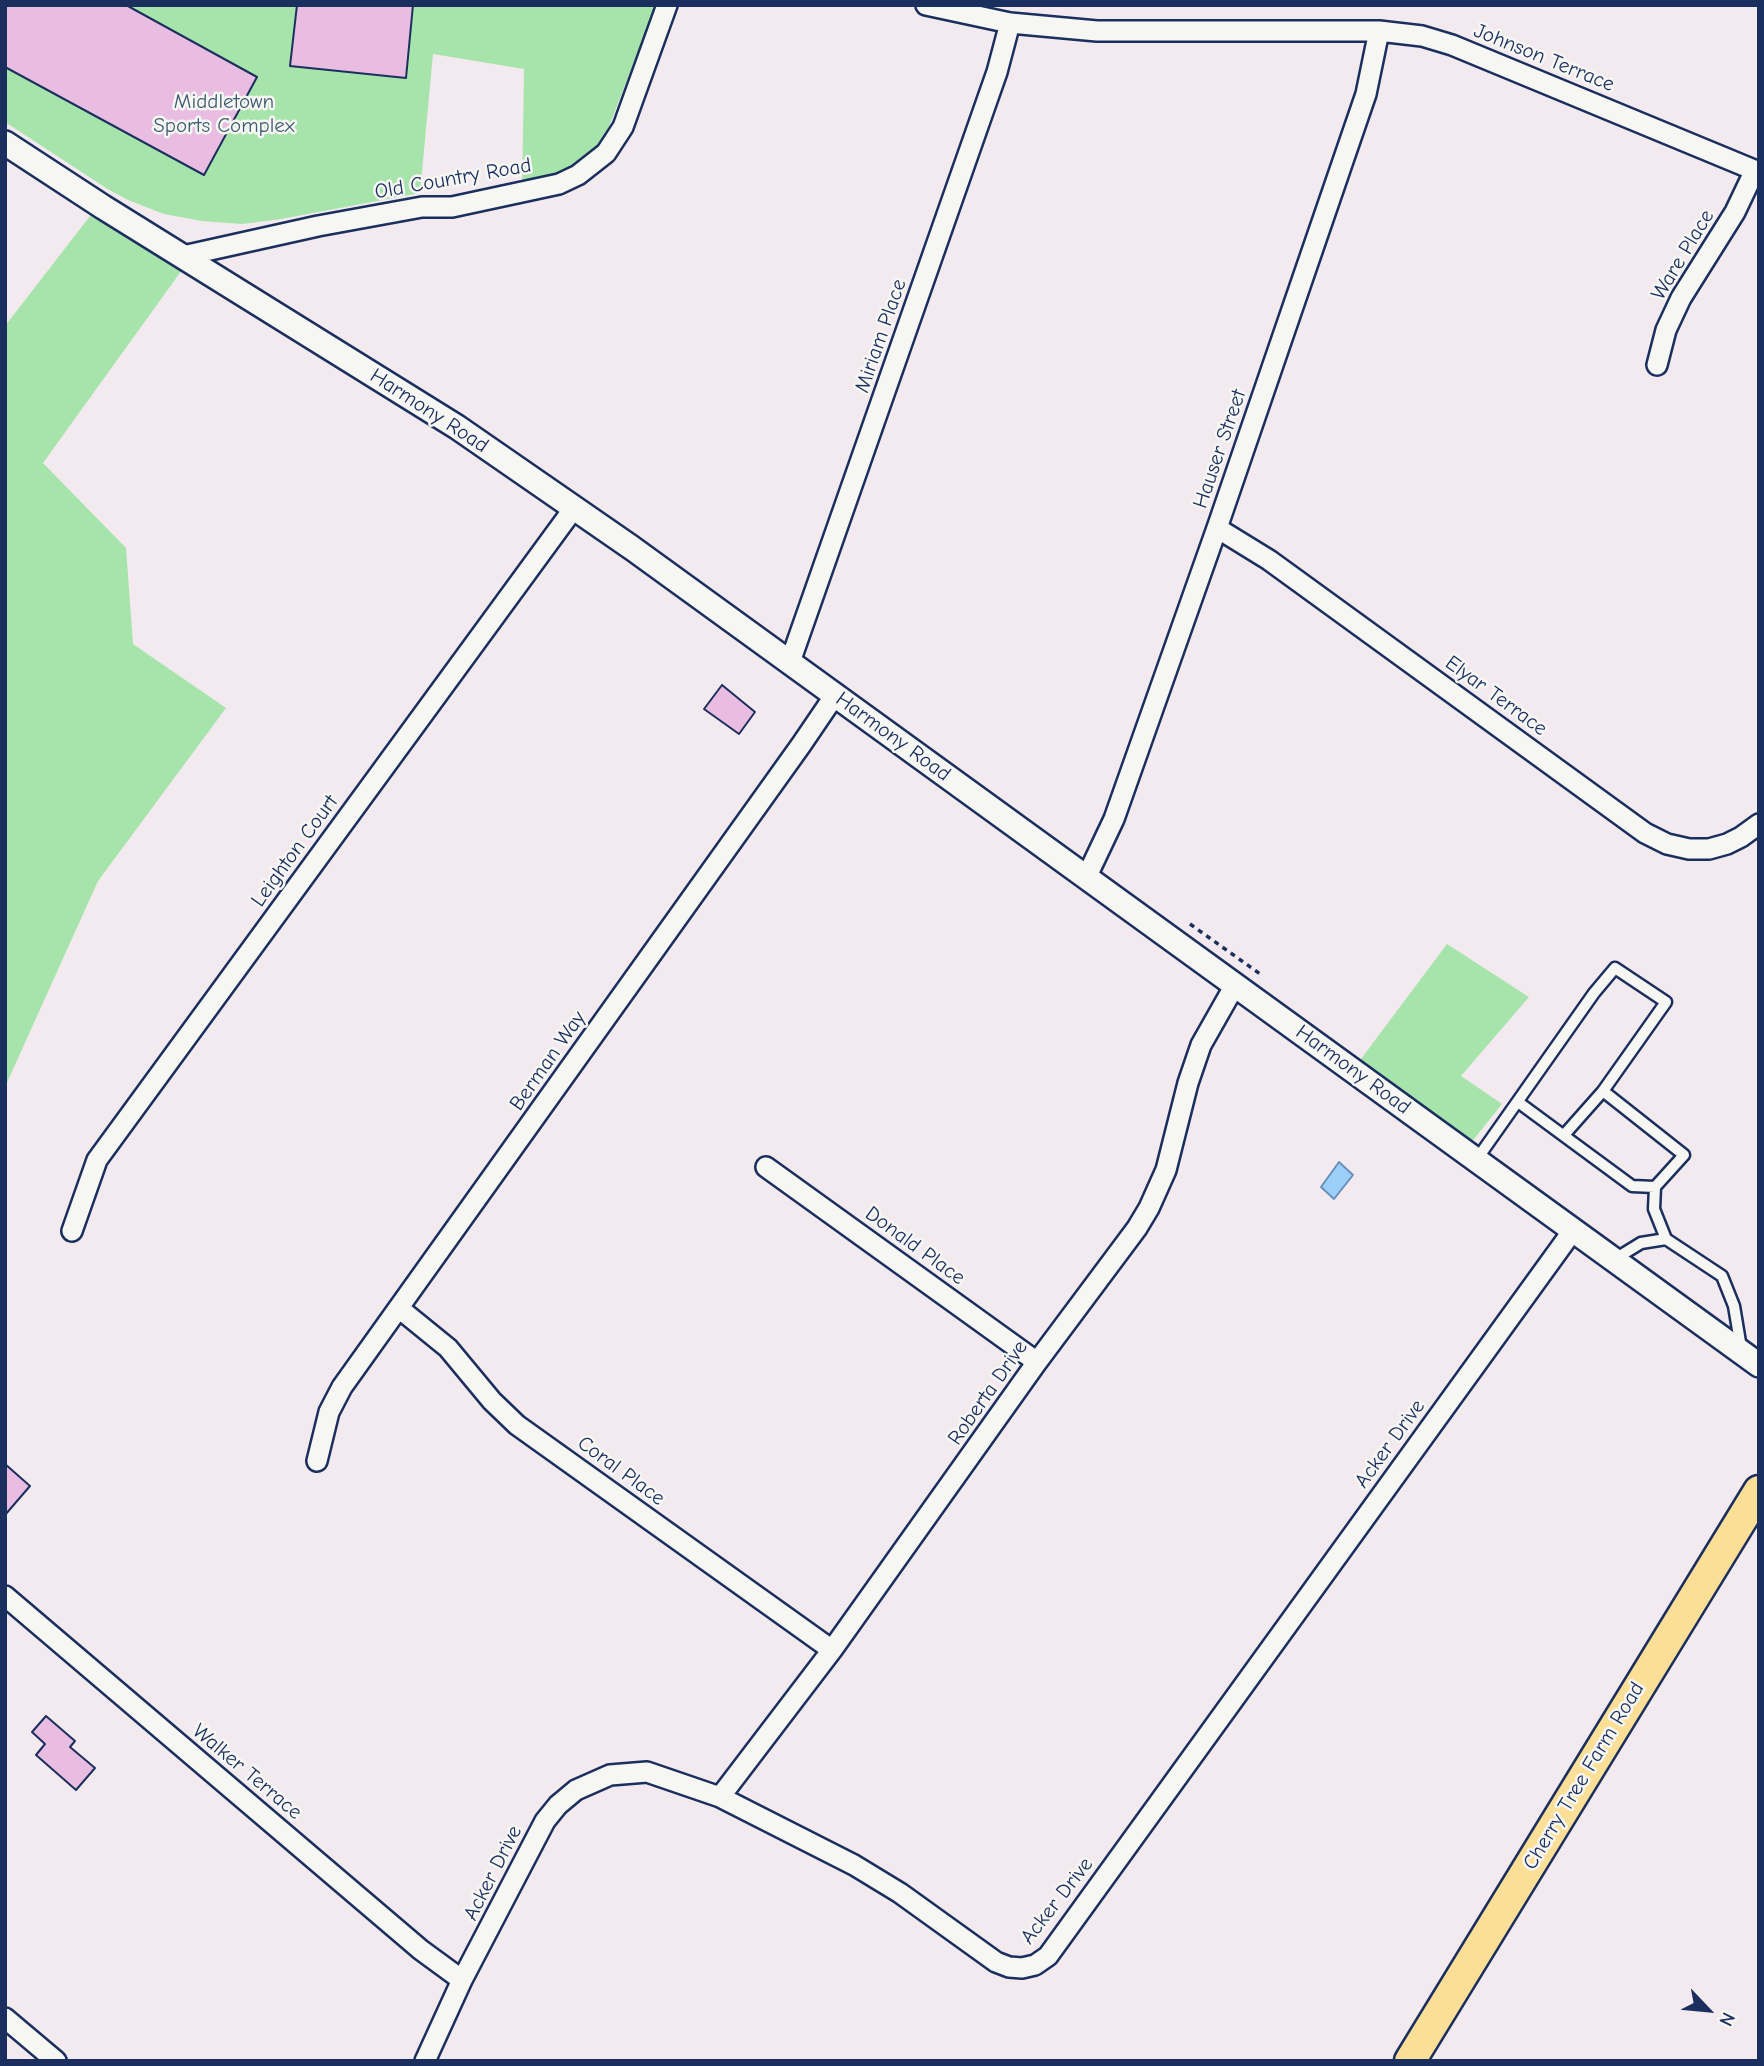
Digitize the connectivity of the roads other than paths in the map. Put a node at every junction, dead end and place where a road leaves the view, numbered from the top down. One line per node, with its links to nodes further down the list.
1 (667, 5): 7 (street, Old Country Road)
2 (926, 5): 3 (street, Johnson Terrace)
3 (1010, 23): 4 (street, Johnson Terrace); 11 (street, Miriam Place)
4 (1379, 31): 6 (street, Johnson Terrace); 10 (street, Hauser Street)
5 (5, 143): 7 (street, Harmony Road)
6 (1757, 171): 8 (street, Ware Place)
7 (183, 256): 9 (street, Harmony Road)
8 (1657, 365)
9 (574, 508): 11 (street, Harmony Road); 23 (street, Leighton Court)
10 (1217, 528): 13 (street, Elyar Terrace); 14 (street, Hauser Street)
11 (790, 662): 12 (street, Harmony Road)
12 (835, 695): 14 (street, Harmony Road); 26 (street, Berman Way)
13 (1759, 824)
14 (1087, 876): 15 (street, Harmony Road)
15 (1235, 985): 19 (street, Harmony Road); 28 (street, Roberta Drive)
16 (1603, 1091): 17 (lane); 18 (lane); 21 (lane)
17 (1518, 1102): 18 (lane); 19 (lane)
18 (1564, 1135): 21 (lane)
19 (1477, 1160): 22 (street, Harmony Road)
20 (766, 1167): 28 (street, Donald Place)
21 (1655, 1187): 24 (lane)
22 (1574, 1229): 25 (street, Harmony Road); 33 (street, Acker Drive)
23 (72, 1231)
24 (1666, 1239): 25 (lane); 27 (lane)
25 (1615, 1259): 27 (street, Harmony Road)
26 (400, 1308): 29 (street, Berman Way); 32 (street, Coral Place)
27 (1750, 1358)
28 (1037, 1362): 32 (street, Roberta Drive)
29 (317, 1461)
30 (1759, 1491): 38 (main road, Cherry Tree Farm Road)
31 (5, 1596): 34 (street, Walker Terrace)
32 (832, 1650): 33 (street, Roberta Drive)
33 (720, 1797): 34 (street, Acker Drive)
34 (463, 1980): 37 (street, Acker Drive)
35 (5, 2018): 36 (street)
36 (57, 2061)
37 (425, 2061)
38 (1410, 2061)

